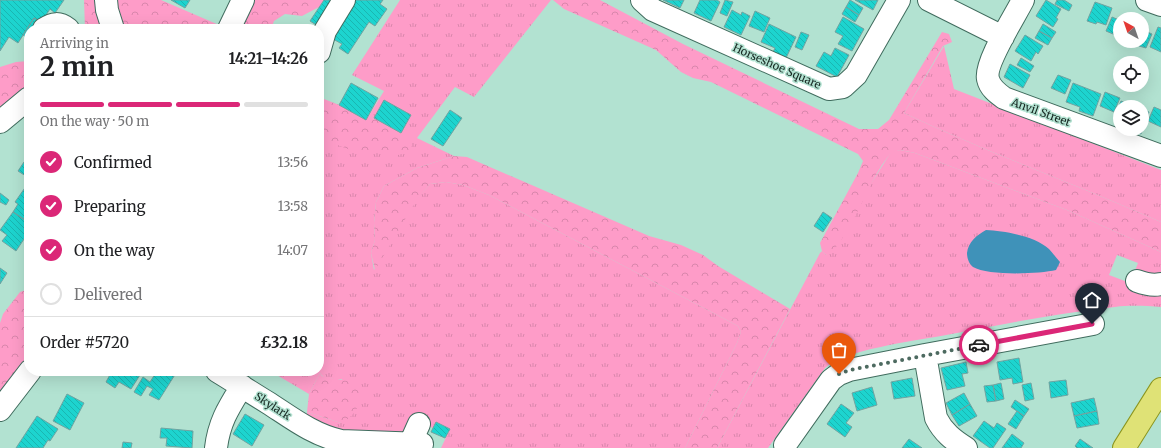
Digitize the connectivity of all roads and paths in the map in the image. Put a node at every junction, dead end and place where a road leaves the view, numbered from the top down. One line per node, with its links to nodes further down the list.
1 (106, 0): 10 (street)
2 (243, 0): 11 (street)
3 (344, 0): 12 (street)
4 (642, 0): 5 (street, Horseshoe Square)
5 (899, 0)
6 (929, 0): 13 (street)
7 (1023, 0): 13 (street, Anvil Street)
8 (1147, 0): 9 (street)
9 (1161, 5)
10 (111, 24)
11 (231, 24)
12 (324, 34)
13 (1003, 37): 16 (street, Anvil Street)
14 (24, 102): 15 (street)
15 (0, 122)
16 (1161, 156)
17 (1137, 281): 18 (street)
18 (1161, 284)
19 (1092, 324): 20 (street)
20 (925, 355): 27 (street); 29 (street)
21 (26, 376): 25 (street)
22 (225, 376): 23 (street, Skylark)
23 (242, 386): 28 (street, Skylark); 30 (street)
24 (1161, 389): 32 (main road)
25 (0, 410)
26 (417, 437): 28 (street, Skylark)
27 (943, 441): 31 (street)
28 (365, 445)
29 (785, 445)
30 (216, 448)
31 (966, 448)
32 (1124, 448)

